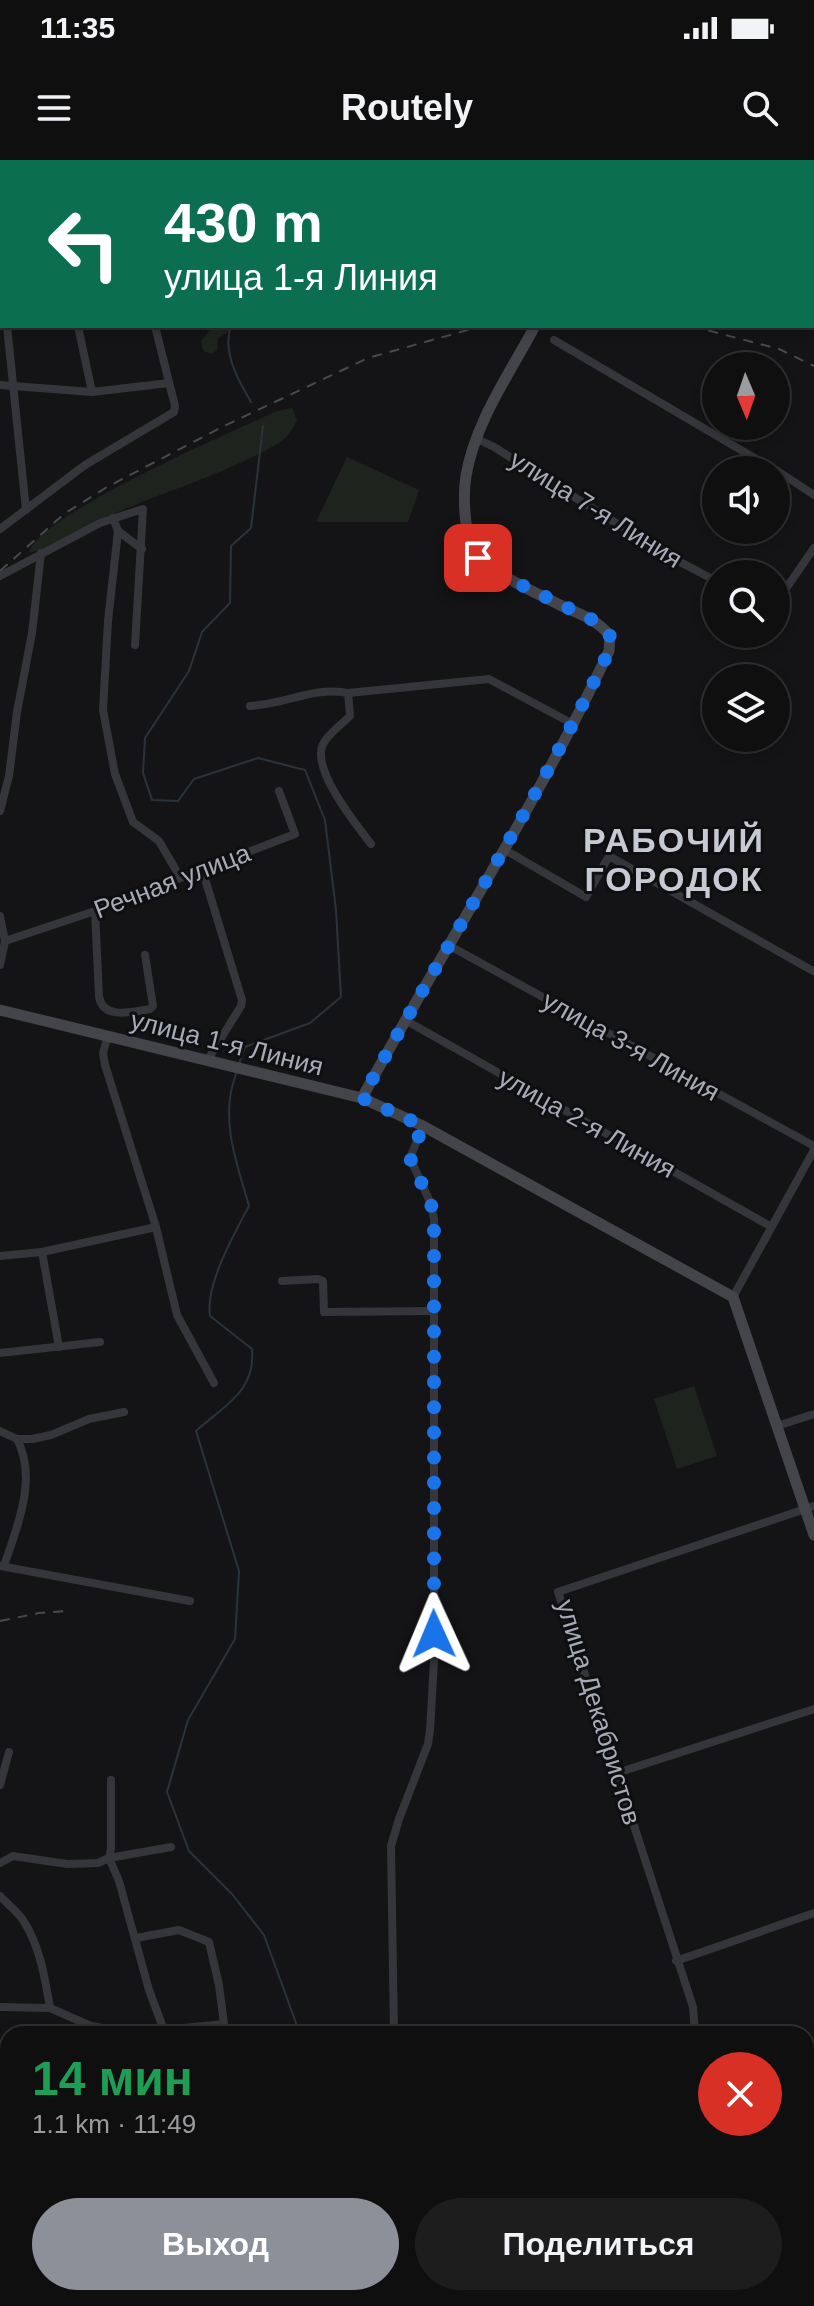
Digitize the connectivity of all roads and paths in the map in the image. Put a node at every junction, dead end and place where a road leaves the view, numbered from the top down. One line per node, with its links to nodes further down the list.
1 (7, 328): 8 (street)
2 (78, 328): 9 (street)
3 (155, 328): 6 (street)
4 (534, 328): 10 (street)
5 (554, 340): 11 (street)
6 (169, 383): 9 (street); 14 (street)
7 (0, 385): 8 (street)
8 (13, 388): 9 (street); 14 (street)
9 (92, 392)
10 (475, 438): 21 (street, улица 7-я Линия); 27 (street)
11 (752, 456)
12 (790, 479): 13 (street)
13 (814, 495)
14 (26, 510): 16 (street)
15 (113, 518): 17 (street); 19 (street); 20 (street)
16 (0, 529)
17 (118, 531): 19 (street); 33 (street)
18 (814, 548): 23 (street)
19 (142, 549): 24 (street)
20 (41, 553): 22 (street); 29 (street)
21 (702, 574)
22 (0, 576)
23 (790, 583)
24 (135, 645)
25 (348, 693): 26 (street); 27 (street); 30 (street)
26 (250, 706)
27 (573, 724): 31 (street)
28 (279, 791): 32 (street, Речная улица)
29 (0, 811)
30 (371, 844)
31 (505, 850): 37 (street); 40 (street)
32 (202, 869): 33 (street, Речная улица); 44 (street)
33 (180, 877): 34 (street, Речная улица)
34 (95, 911): 36 (street, Речная улица); 38 (street)
35 (0, 916): 36 (street)
36 (5, 941): 39 (street)
37 (448, 945): 42 (street); 47 (street, улица 3-я Линия)
38 (145, 955)
39 (0, 965)
40 (813, 971)
41 (0, 1010): 43 (street, улица 1-я Линия)
42 (405, 1020): 45 (street); 48 (street, улица 2-я Линия)
43 (108, 1035): 44 (street, улица 1-я Линия); 49 (street)
44 (213, 1062): 45 (street, улица 1-я Линия)
45 (362, 1098): 46 (street, улица 1-я Линия)
46 (423, 1126): 53 (street, улица 1-я Линия); 54 (street)
47 (814, 1148): 48 (street)
48 (770, 1226): 53 (street)
49 (156, 1227): 50 (street); 58 (street)
50 (42, 1252): 51 (street); 56 (street)
51 (0, 1256)
52 (282, 1281): 54 (street)
53 (733, 1297): 61 (street)
54 (433, 1311): 85 (street)
55 (100, 1342): 56 (street)
56 (59, 1347): 57 (street)
57 (0, 1353)
58 (214, 1383)
59 (124, 1412): 63 (street)
60 (814, 1414): 61 (street)
61 (777, 1426): 64 (street)
62 (0, 1431): 63 (street)
63 (17, 1439): 66 (street)
64 (810, 1508): 65 (street); 70 (street, улица Декабристов)
65 (814, 1535)
66 (2, 1566): 67 (street)
67 (190, 1601)
68 (814, 1709): 70 (street)
69 (9, 1752): 72 (street)
70 (617, 1773): 79 (street, улица Декабристов)
71 (111, 1780): 74 (street)
72 (0, 1785)
73 (171, 1847): 74 (street)
74 (109, 1858): 75 (street); 78 (street)
75 (0, 1863)
76 (0, 1896): 81 (street)
77 (814, 1913): 79 (street)
78 (136, 1938): 83 (street); 84 (street)
79 (676, 1961): 86 (street, улица Декабристов)
80 (0, 2007): 81 (street)
81 (50, 2008): 82 (street)
82 (91, 2026)
83 (163, 2026)
84 (209, 2026)
85 (394, 2026)
86 (694, 2026)

